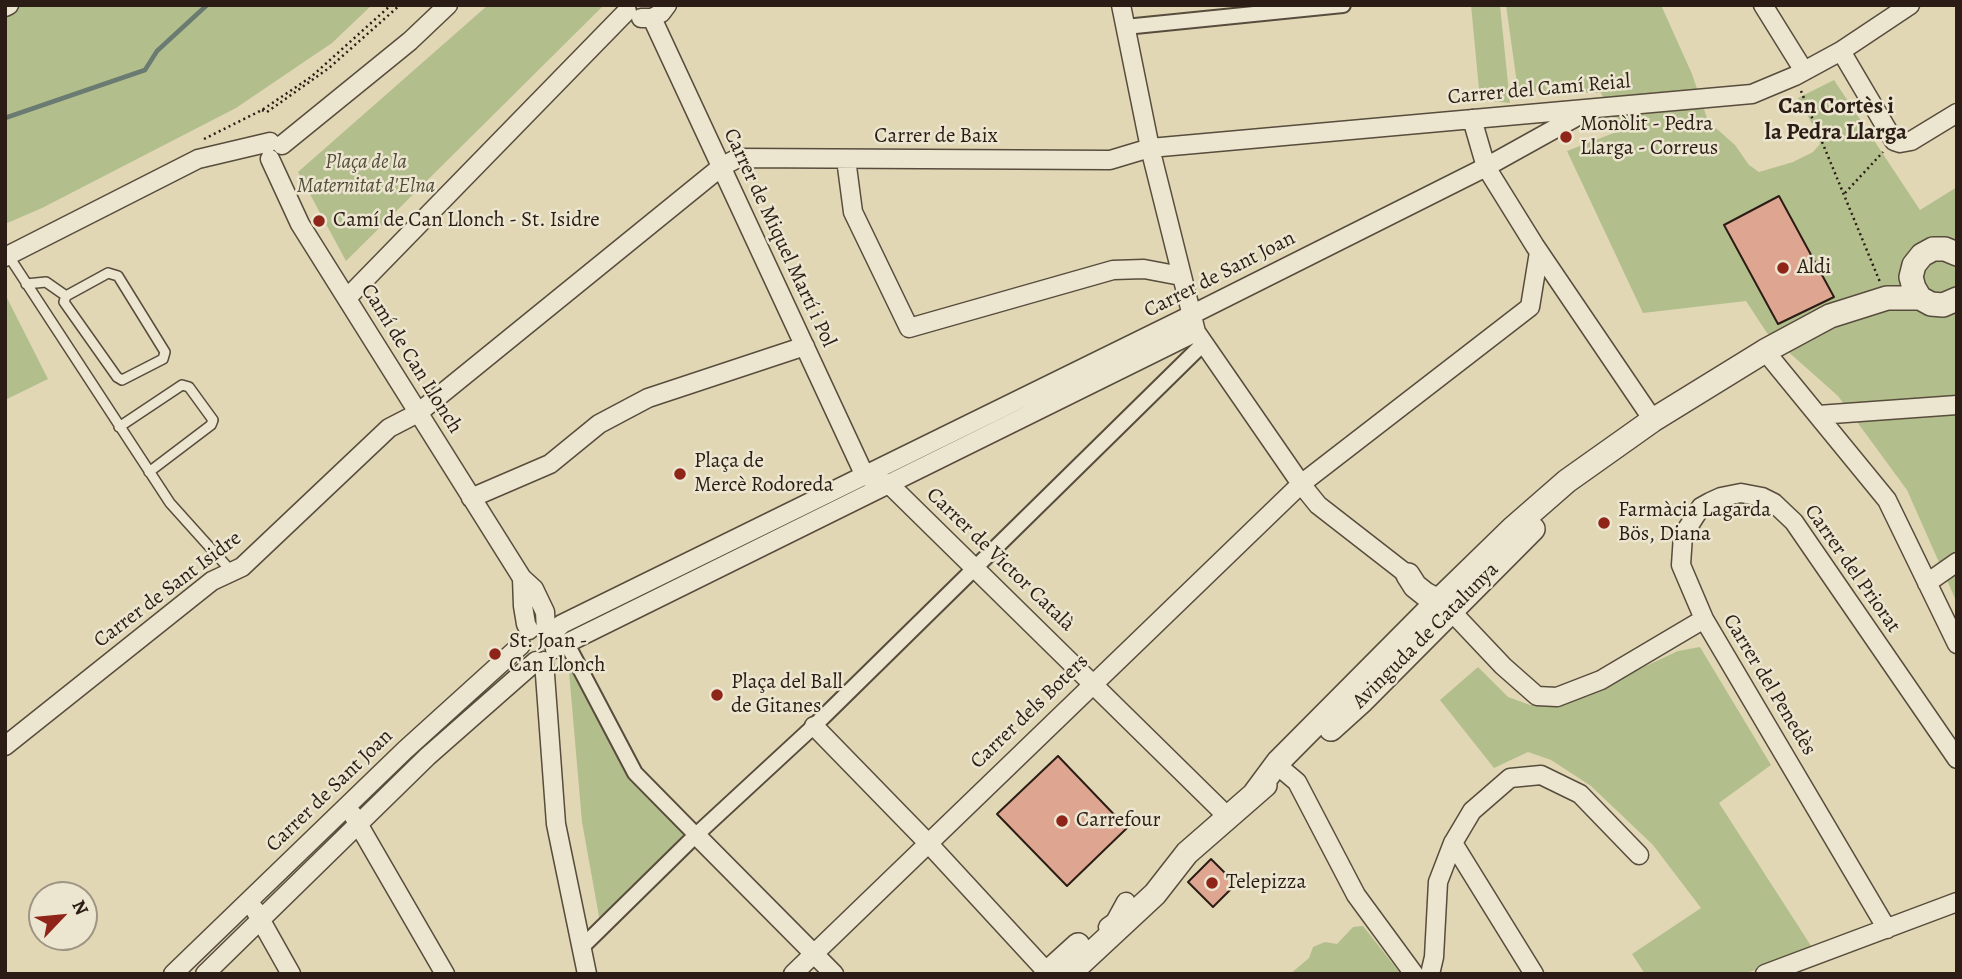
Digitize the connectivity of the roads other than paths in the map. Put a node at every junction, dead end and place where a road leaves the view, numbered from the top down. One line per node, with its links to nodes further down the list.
1 (448, 5): 16 (street)
2 (667, 5): 8 (street)
3 (1121, 5): 9 (street)
4 (1343, 5): 9 (street)
5 (1763, 5): 11 (street)
6 (1910, 5): 10 (street, Carrer del Camí Reial)
7 (626, 8): 8 (street); 27 (street)
8 (652, 18): 18 (street, Carrer de Miquel Martí i Pol)
9 (1125, 27): 15 (street)
10 (1841, 51): 11 (street, Carrer del Camí Reial); 13 (street)
11 (1800, 73): 12 (street, Carrer del Camí Reial)
12 (1591, 108): 14 (street, Carrer del Camí Reial); 19 (street, Carrer de Sant Joan)
13 (1957, 113)
14 (1472, 119): 15 (street, Carrer del Camí Reial); 19 (street)
15 (1150, 148): 17 (street, Carrer de Baix); 23 (street)
16 (274, 149): 22 (street); 27 (street, Camí de Can Llonch)
17 (846, 159): 18 (street, Carrer de Baix); 23 (street)
18 (721, 167): 30 (street, Carrer de Miquel Martí i Pol); 33 (street, Carrer de Sant Isidre)
19 (1486, 167): 20 (street); 29 (street, Carrer de Sant Joan)
20 (1539, 252): 35 (street); 41 (street, Carrer dels Boters)
21 (1957, 254): 25 (street)
22 (7, 256): 24 (lane)
23 (1181, 276): 29 (street)
24 (26, 284): 26 (lane); 36 (lane)
25 (1916, 287): 28 (street); 31 (street, Avinguda de Catalunya)
26 (66, 296): 26 (lane)
27 (347, 298): 33 (street, Camí de Can Llonch)
28 (1957, 299)
29 (1197, 330): 39 (street, Carrer de Sant Joan); 40 (street, Carrer de Sant Joan); 41 (street); 44 (street)
30 (805, 346): 39 (street, Carrer de Miquel Martí i Pol); 42 (street)
31 (1765, 351): 34 (street); 35 (street, Avinguda de Catalunya)
32 (1957, 405): 34 (street)
33 (418, 413): 42 (street, Camí de Can Llonch); 45 (street, Carrer de Sant Isidre)
34 (1818, 415): 48 (street)
35 (1653, 420): 37 (street, Avinguda de Catalunya)
36 (119, 427): 38 (lane); 38 (lane)
37 (1586, 469): 46 (street, Avinguda de Catalunya); 49 (street, Avinguda de Catalunya)
38 (149, 472): 45 (lane)
39 (865, 476): 40 (street); 51 (street, Carrer de Sant Joan)
40 (889, 484): 44 (street, Carrer de Victor Català); 51 (street, Carrer de Sant Joan)
41 (1301, 484): 47 (street); 54 (street, Carrer dels Boters)
42 (471, 498): 51 (street, Camí de Can Llonch)
43 (1957, 562): 48 (street)
44 (975, 568): 54 (street, Carrer de Victor Català); 56 (street)
45 (232, 572): 57 (street, Carrer de Sant Isidre)
46 (1460, 579): 47 (street); 49 (street, Avinguda de Catalunya)
47 (1411, 581): 49 (street); 53 (street)
48 (1927, 583): 52 (street)
49 (1445, 606): 50 (street, Carrer del Penedès); 53 (street, Avinguda de Catalunya); 55 (street); 59 (street, Avinguda de Catalunya)
50 (1704, 619): 58 (street, Carrer del Priorat); 72 (street, Carrer del Penedès)
51 (543, 644): 61 (street, Carrer de Sant Joan); 63 (street, Carrer de Sant Joan); 64 (street); 73 (street, Camí de Can Llonch)
52 (1957, 644)
53 (1388, 651): 55 (street, Avinguda de Catalunya)
54 (1093, 682): 62 (street, Carrer de Victor Català); 65 (street, Carrer dels Boters)
55 (1344, 696): 60 (street, Avinguda de Catalunya)
56 (814, 726): 64 (street); 65 (street)
57 (5, 746)
58 (1957, 760)
59 (1284, 771): 60 (street, Avinguda de Catalunya); 83 (street)
60 (1255, 793): 62 (street, Avinguda de Catalunya)
61 (347, 806): 63 (street); 69 (street, Carrer de Sant Joan)
62 (1228, 817): 67 (street, Avinguda de Catalunya)
63 (358, 824): 71 (street, Carrer de Sant Joan); 79 (street)
64 (696, 835): 73 (street); 74 (street)
65 (928, 843): 74 (street, Carrer dels Boters); 75 (street)
66 (1454, 843): 68 (street); 84 (street); 85 (street)
67 (1187, 853): 75 (street, Avinguda de Catalunya); 75 (street, Avinguda de Catalunya)
68 (1639, 855)
69 (250, 900): 71 (street); 76 (street, Carrer de Sant Joan)
70 (1957, 902): 72 (street)
71 (260, 920): 77 (street, Carrer de Sant Joan); 78 (street)
72 (1887, 929): 86 (street)
73 (582, 947): 80 (street, Camí de Can Llonch)
74 (813, 954): 81 (street, Carrer dels Boters); 82 (street)
75 (1056, 973)
76 (173, 974)
77 (205, 974)
78 (291, 974)
79 (445, 974)
80 (587, 974)
81 (793, 974)
82 (834, 974)
83 (1414, 974)
84 (1430, 974)
85 (1534, 974)
86 (1766, 974)

